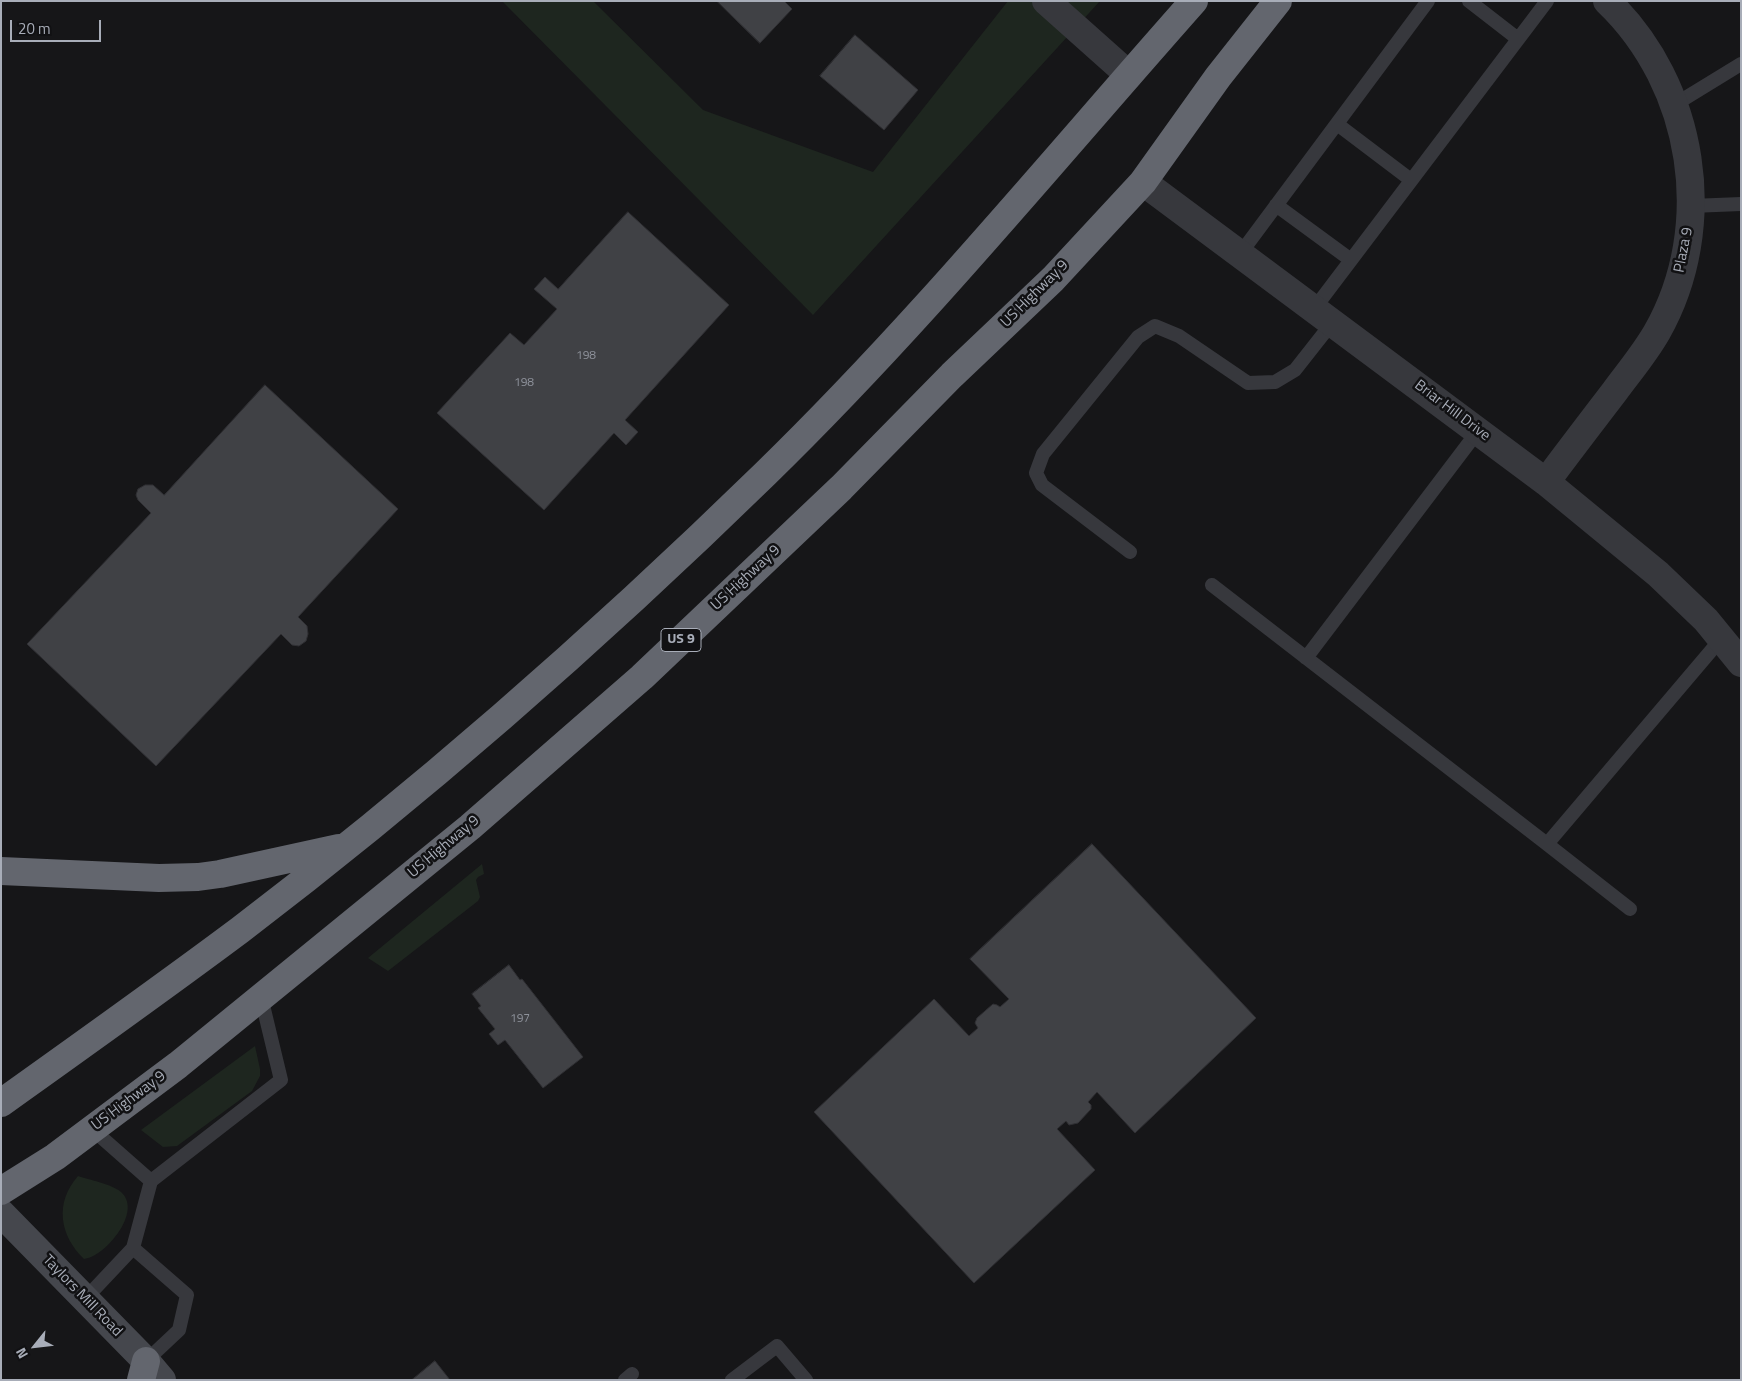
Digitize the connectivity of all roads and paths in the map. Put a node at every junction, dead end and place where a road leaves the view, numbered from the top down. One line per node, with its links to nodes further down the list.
1 (1046, 1): 10 (street)
2 (1194, 1): 10 (highway)
3 (1278, 1): 14 (highway, US Highway 9 / US 9)
4 (1428, 1): 12 (lane)
5 (1469, 1): 8 (lane)
6 (1547, 1): 8 (lane)
7 (1607, 1): 11 (street, Plaza 9)
8 (1518, 39): 13 (lane)
9 (1741, 64): 11 (lane)
10 (1128, 75): 29 (highway)
11 (1674, 105): 17 (street, Plaza 9)
12 (1337, 124): 13 (lane); 16 (lane)
13 (1412, 180): 19 (lane)
14 (1143, 182): 18 (street, Briar Hill Drive); 32 (highway, US Highway 9 / US 9)
15 (1741, 204): 17 (lane)
16 (1276, 205): 18 (lane); 19 (lane)
17 (1691, 206): 22 (street, Plaza 9)
18 (1240, 254): 20 (street, Briar Hill Drive)
19 (1351, 260): 20 (lane)
20 (1323, 316): 21 (street, Briar Hill Drive); 23 (lane)
21 (1478, 431): 22 (street, Briar Hill Drive); 26 (lane)
22 (1546, 482): 25 (street, Briar Hill Drive)
23 (1130, 552)
24 (1212, 585): 26 (lane)
25 (1721, 639): 27 (street, Briar Hill Drive); 28 (lane)
26 (1306, 658): 28 (lane)
27 (1741, 663)
28 (1547, 844): 31 (lane)
29 (345, 847): 30 (highway); 33 (highway)
30 (1, 871)
31 (1630, 909)
32 (261, 997): 34 (highway, US Highway 9 / US 9); 35 (lane)
33 (1, 1103)
34 (92, 1129): 35 (lane); 36 (highway, US Highway 9 / US 9)
35 (151, 1181): 38 (lane)
36 (1, 1191)
37 (1, 1213): 39 (street, Taylors Mill Road)
38 (133, 1248): 39 (lane); 40 (lane)
39 (85, 1299): 40 (street, Taylors Mill Road)
40 (150, 1373)
41 (732, 1380): 42 (lane)
42 (806, 1380)

